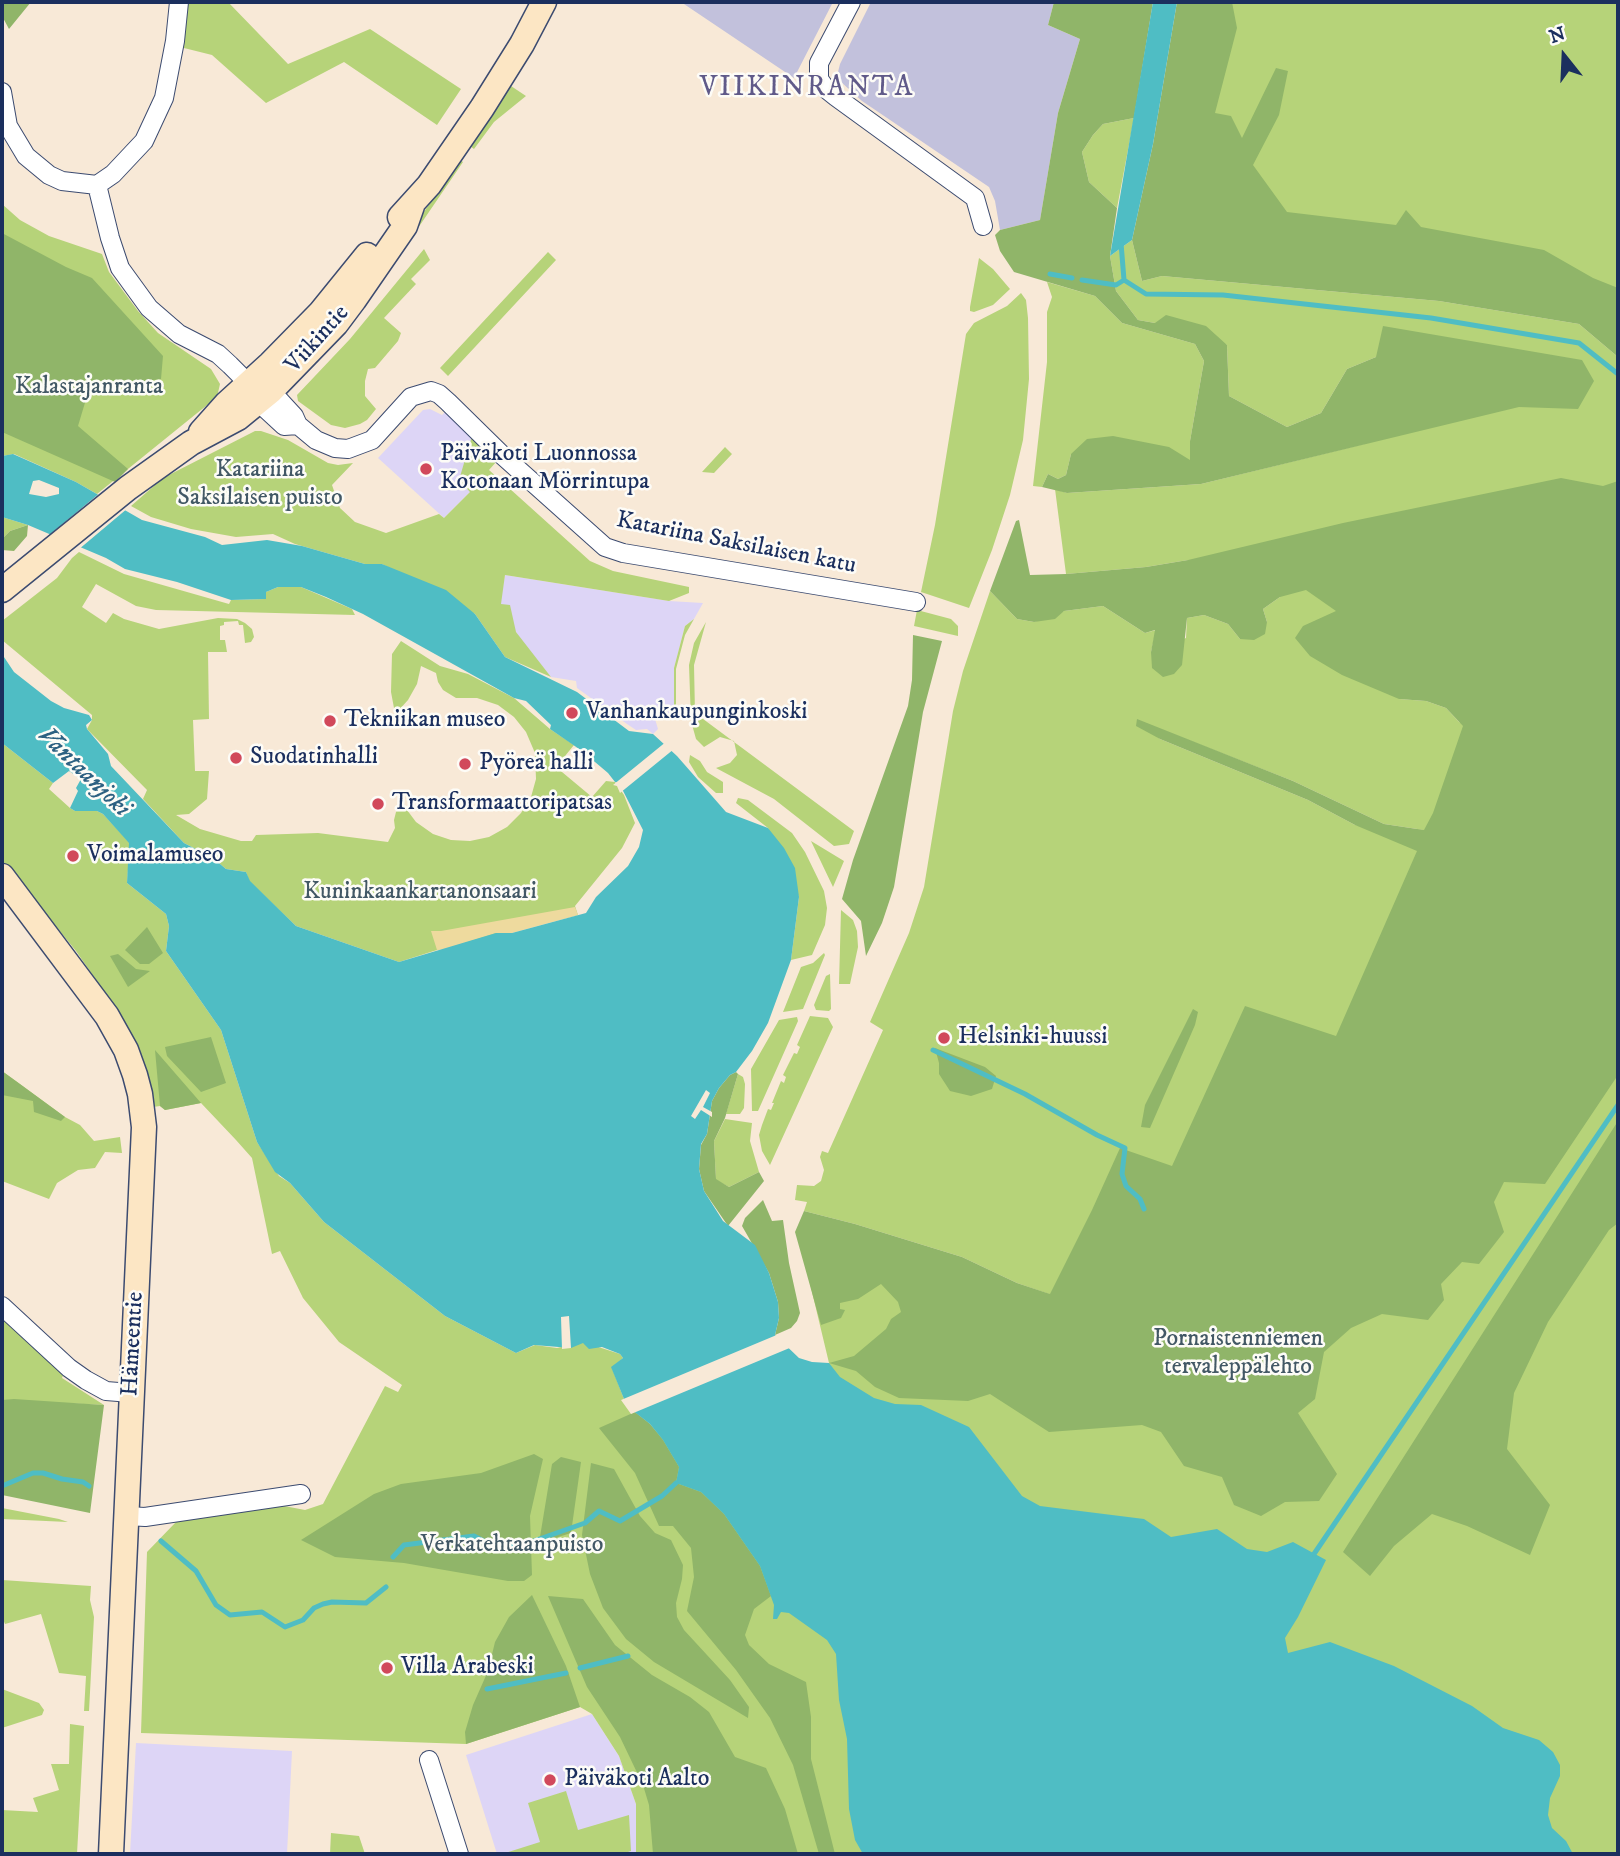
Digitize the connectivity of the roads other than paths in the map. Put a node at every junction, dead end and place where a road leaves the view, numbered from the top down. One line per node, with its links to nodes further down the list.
1 (179, 2): 5 (street)
2 (544, 2): 7 (main road, Viikintie)
3 (851, 2): 6 (street)
4 (2, 92): 5 (street)
5 (97, 185): 7 (street, Katariina Saksilaisen katu)
6 (983, 226)
7 (259, 392): 8 (main road, Viikintie); 9 (street, Katariina Saksilaisen katu)
8 (2, 590)
9 (916, 602)
10 (2, 876): 12 (main road, Hämeentie)
11 (2, 1306): 12 (street)
12 (131, 1393): 14 (main road, Hämeentie)
13 (301, 1494): 14 (street)
14 (127, 1516): 16 (main road, Hämeentie)
15 (429, 1759): 17 (street)
16 (111, 1854)
17 (459, 1854)

